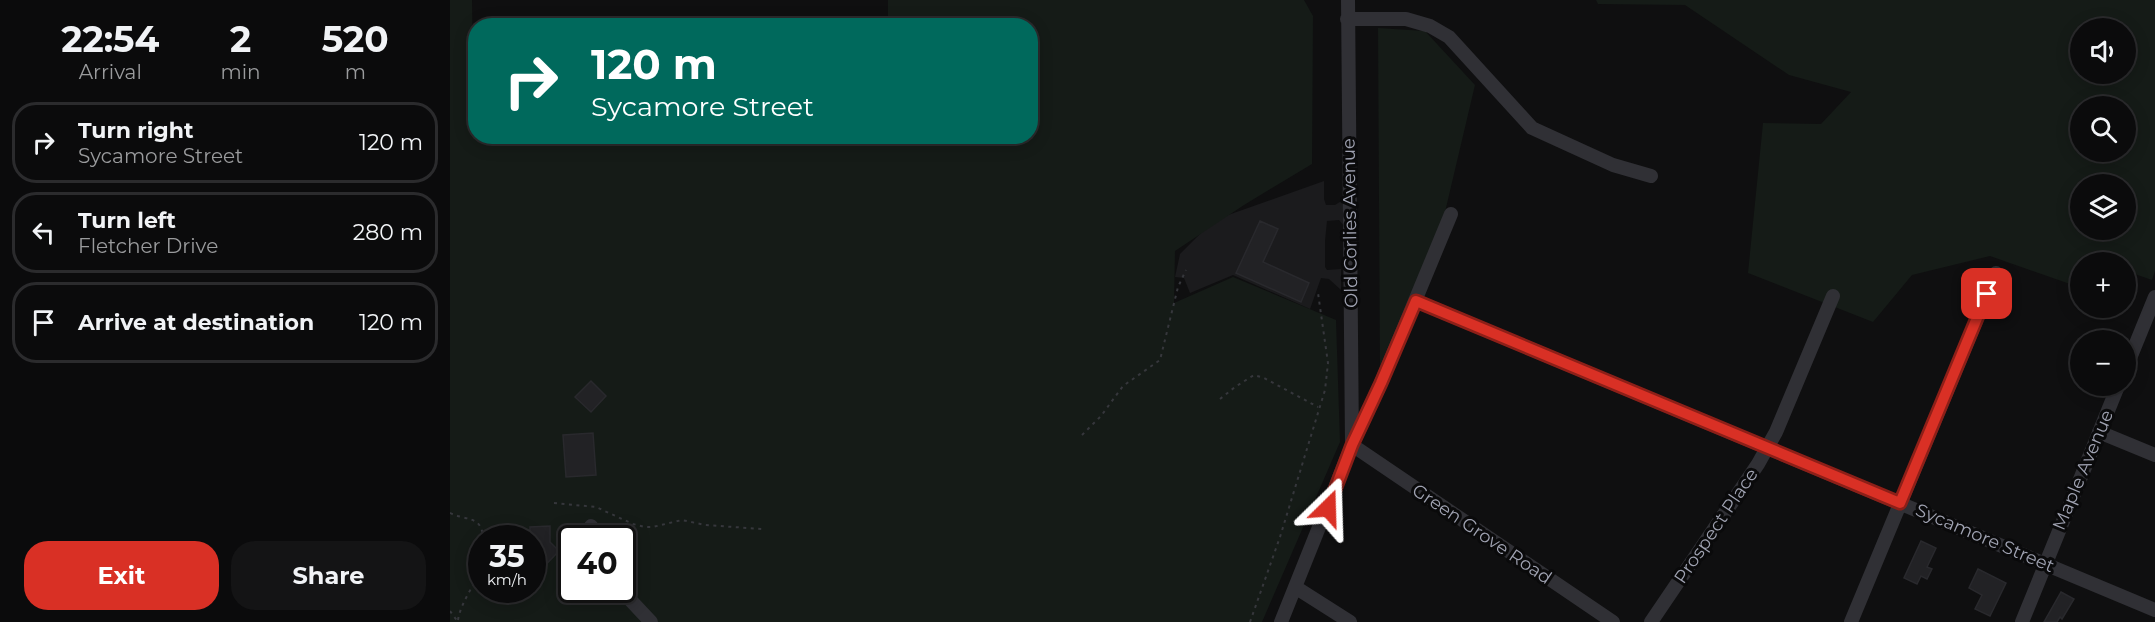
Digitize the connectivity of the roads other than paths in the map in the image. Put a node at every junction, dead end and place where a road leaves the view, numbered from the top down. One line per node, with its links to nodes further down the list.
1 (1348, 0): 2 (street, Old Corlies Avenue)
2 (1347, 19): 3 (street); 12 (street, Old Corlies Avenue)
3 (1651, 176)
4 (1451, 214): 8 (street, Old Corlies Avenue)
5 (1996, 273): 15 (street)
6 (1833, 296): 13 (street, Prospect Place)
7 (2155, 297): 9 (street)
8 (1416, 301): 12 (street, Old Corlies Avenue); 13 (street, Sycamore Street)
9 (2136, 344)
10 (2114, 396): 11 (street, Maple Avenue)
11 (2099, 432): 14 (street); 16 (street, Maple Avenue)
12 (1352, 445): 17 (street, Old Corlies Avenue); 23 (street, Green Grove Road)
13 (1767, 447): 15 (street, Sycamore Street); 24 (street, Prospect Place)
14 (2155, 455)
15 (1900, 503): 16 (street, Sycamore Street); 25 (street)
16 (2045, 563): 19 (street, Sycamore Street); 26 (street, Maple Avenue)
17 (1295, 587): 21 (street, Old Corlies Avenue); 22 (street)
18 (633, 603): 20 (street)
19 (2155, 610)
20 (651, 622)
21 (1281, 622)
22 (1350, 622)
23 (1613, 622)
24 (1651, 622)
25 (1851, 622)
26 (2022, 622)

